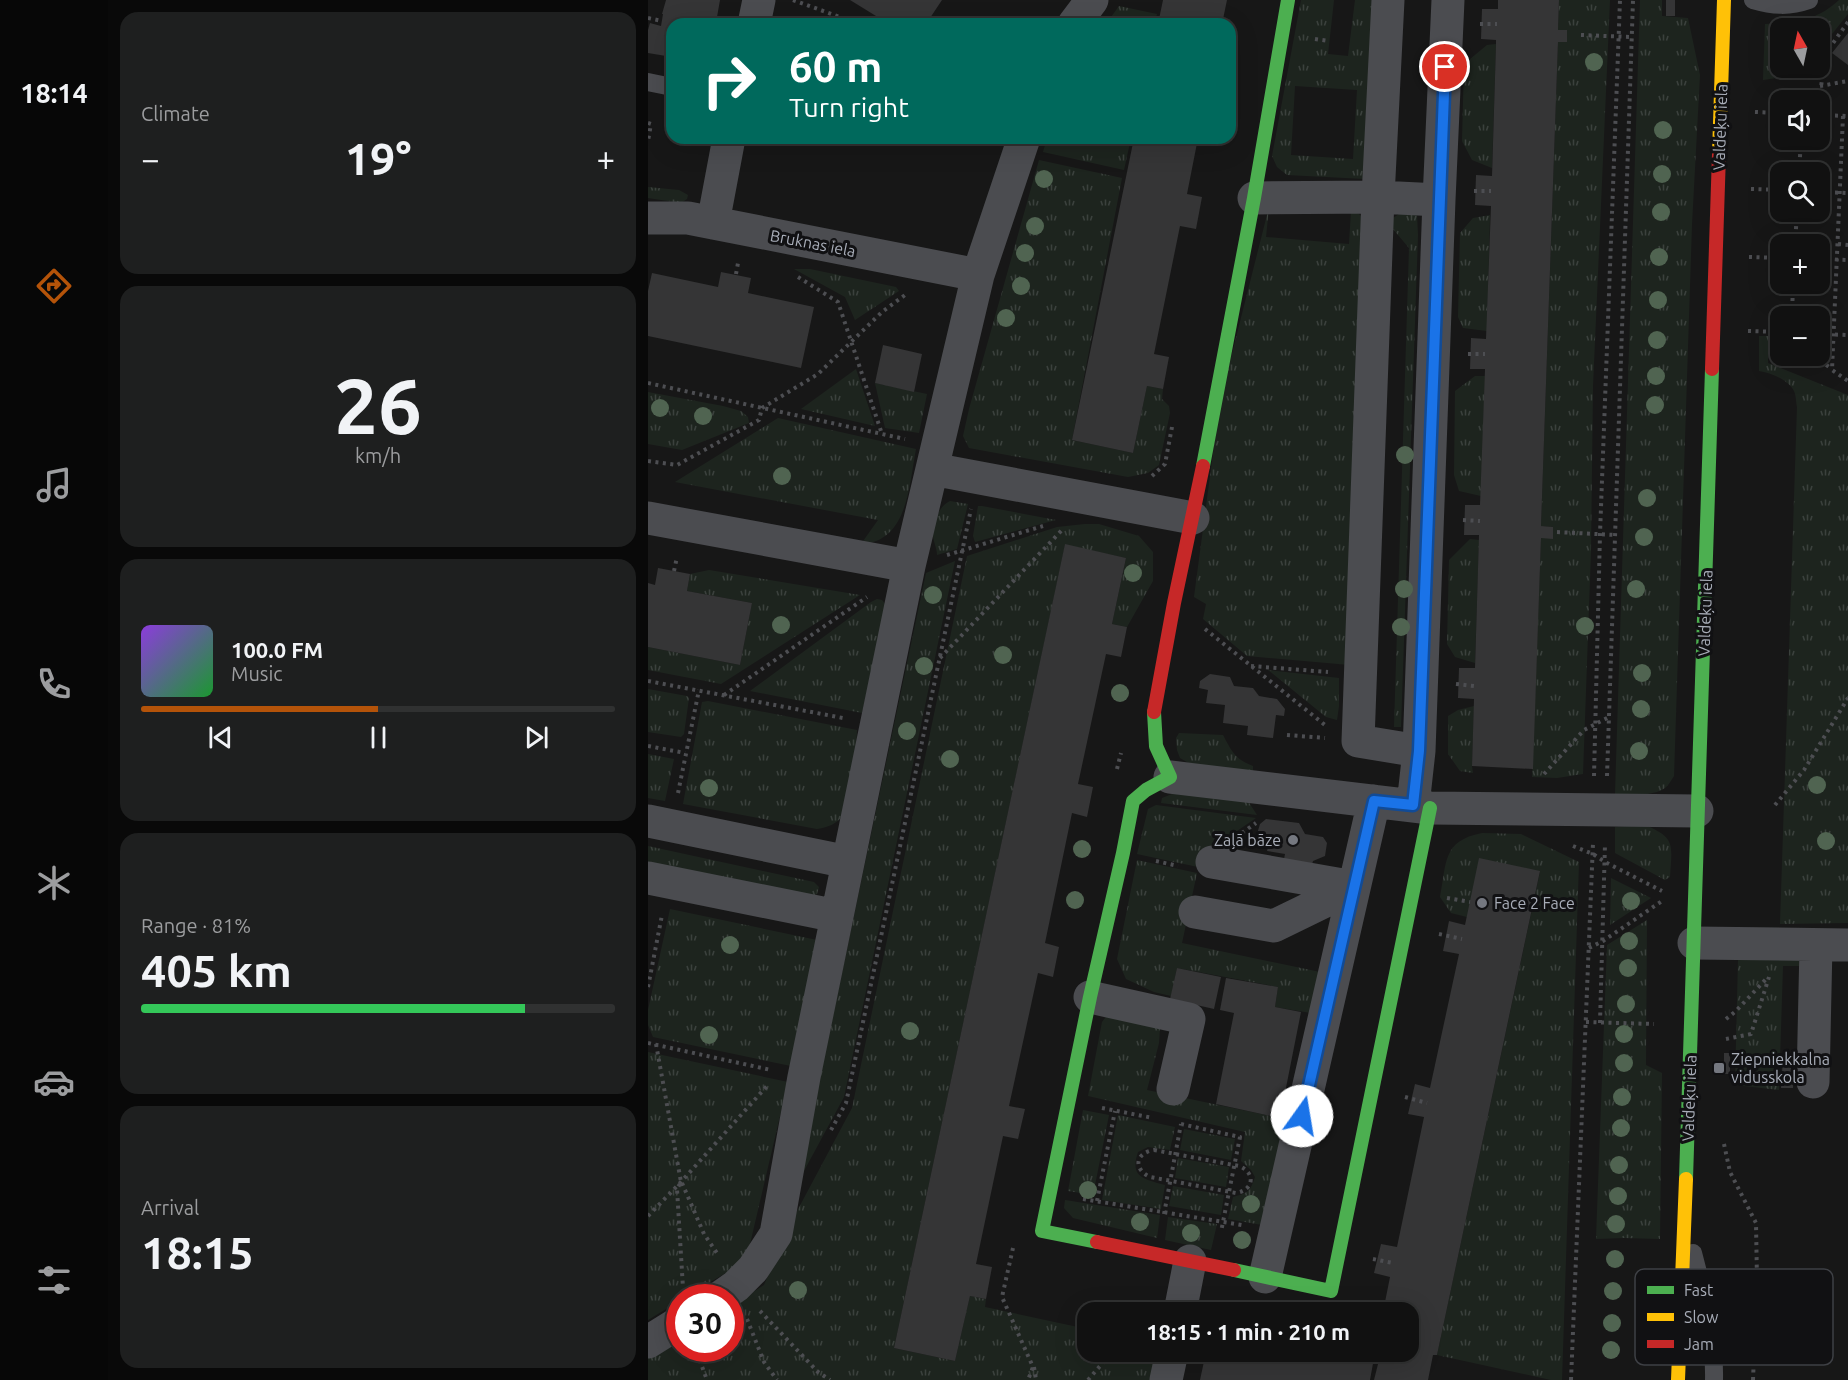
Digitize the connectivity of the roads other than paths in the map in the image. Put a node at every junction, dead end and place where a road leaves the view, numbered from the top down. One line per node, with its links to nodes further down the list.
1 (759, 0): 9 (street)
2 (1092, 0): 10 (street)
3 (1288, 0): 16 (street)
4 (1388, 0): 15 (street)
5 (1448, 0): 17 (street)
6 (1724, 0): 29 (street, Valdeķu iela)
7 (1753, 0): 8 (lane)
8 (1809, 0)
9 (755, 18)
10 (1078, 18)
11 (648, 82): 12 (lane)
12 (666, 86)
13 (728, 144): 19 (street)
14 (1022, 144): 20 (street)
15 (1378, 197): 16 (street); 17 (street); 25 (street)
16 (1254, 198): 23 (street)
17 (1439, 200): 25 (street)
18 (648, 218): 19 (street, Bruknas iela)
19 (713, 223): 20 (street, Bruknas iela)
20 (978, 275): 21 (street)
21 (935, 457): 23 (street); 24 (street)
22 (648, 518): 24 (street)
23 (1193, 518): 26 (street)
24 (909, 566): 31 (street)
25 (1419, 751): 28 (street)
26 (1170, 777): 27 (street); 40 (street)
27 (1374, 801): 28 (street); 34 (street)
28 (1421, 807): 29 (street); 47 (street)
29 (1697, 811): 37 (street, Valdeķu iela)
30 (660, 824): 31 (street)
31 (848, 862): 36 (street)
32 (1212, 862): 34 (street)
33 (648, 878): 36 (street)
34 (1354, 887): 35 (street); 47 (street)
35 (1195, 912)
36 (837, 916): 48 (street)
37 (1694, 943): 38 (street); 43 (street, Valdeķu iela)
38 (1816, 945): 39 (street); 41 (street)
39 (1848, 945)
40 (1090, 998): 42 (street); 44 (street)
41 (1813, 1082)
42 (1173, 1089)
43 (1685, 1225): 45 (street, Valdeķu iela); 46 (lane, Valdeķu iela)
44 (1202, 1263): 47 (street); 49 (street)
45 (1683, 1269)
46 (1697, 1269)
47 (1265, 1277)
48 (728, 1283)
49 (1184, 1302)
50 (666, 1331): 51 (street)
51 (648, 1342)
52 (1170, 1362): 54 (street)
53 (1679, 1365): 55 (street, Valdeķu iela)
54 (1166, 1380)
55 (1678, 1380)

